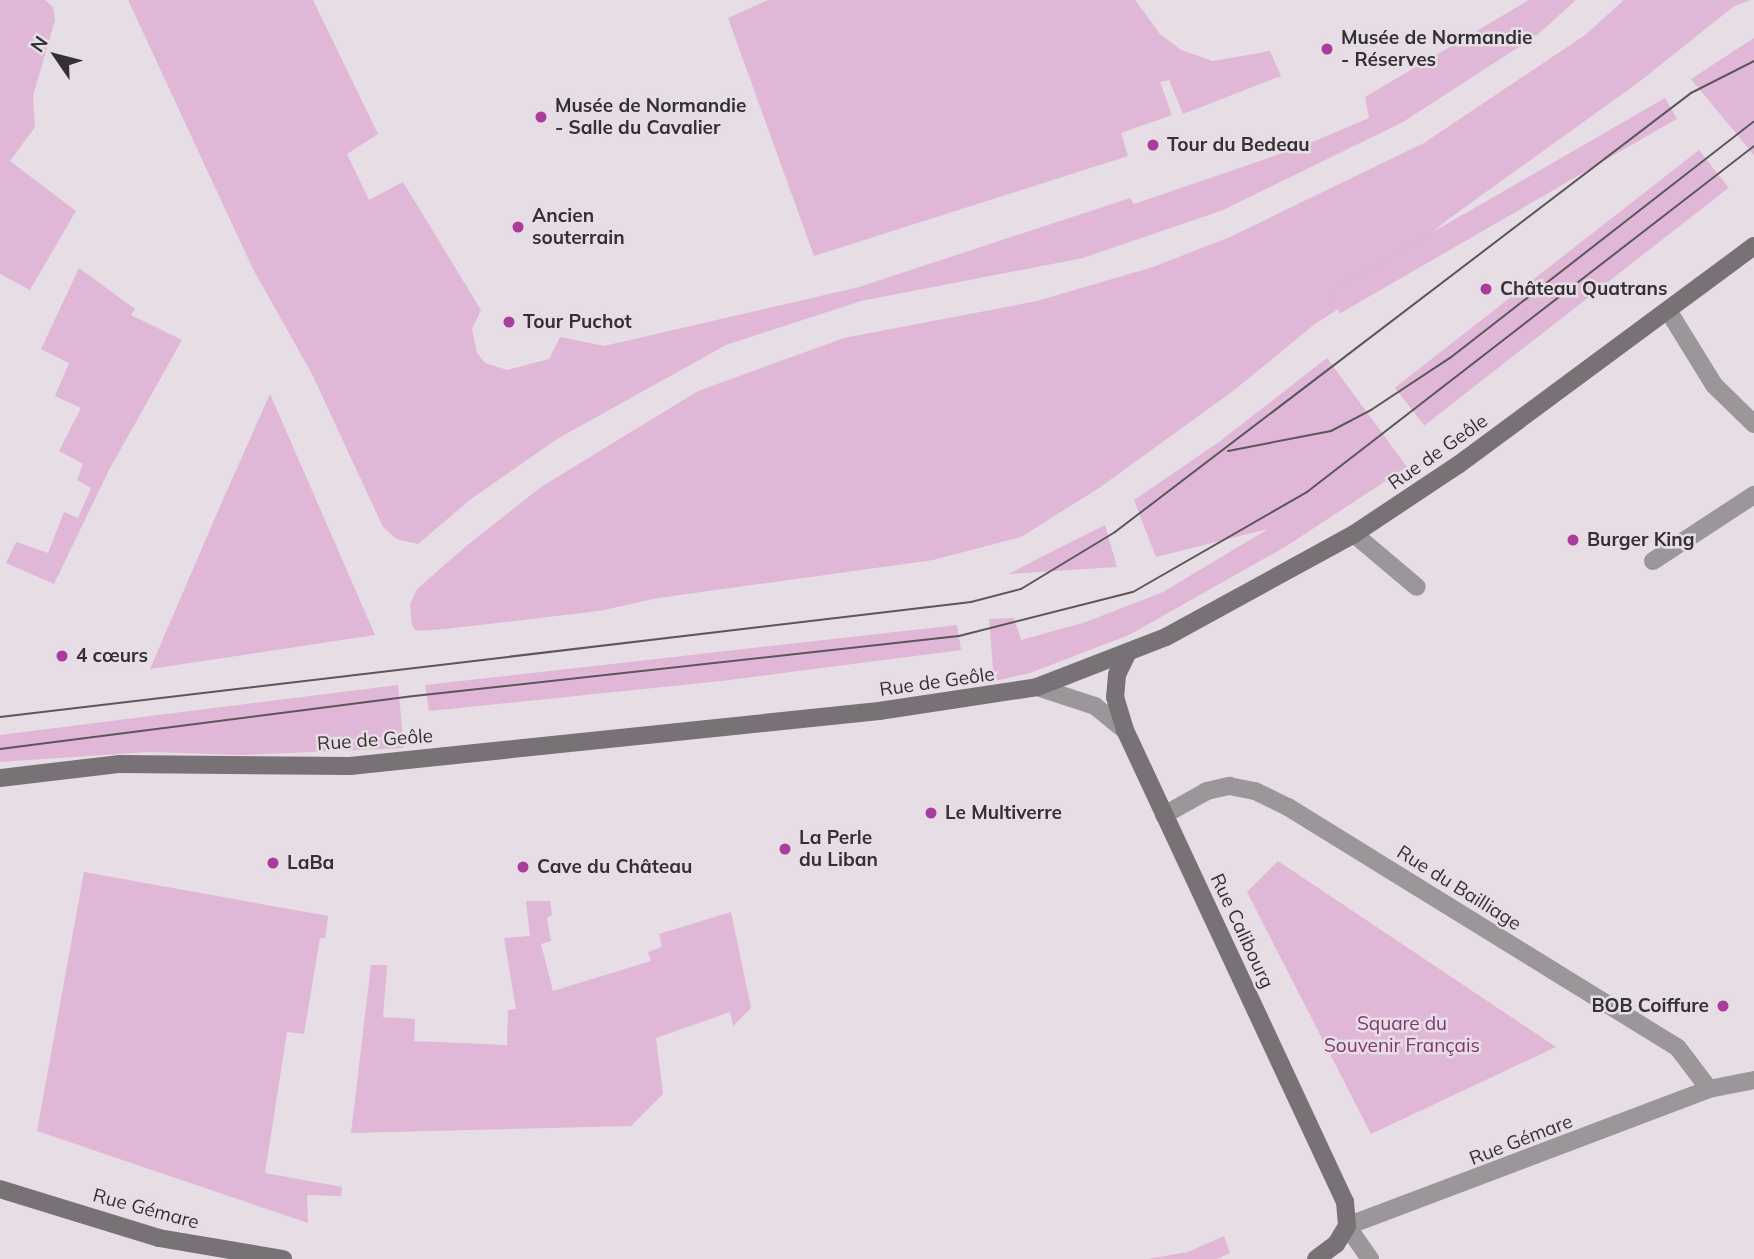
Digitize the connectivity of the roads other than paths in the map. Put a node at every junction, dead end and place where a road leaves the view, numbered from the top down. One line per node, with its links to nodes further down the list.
1 (1754, 246): 2 (main road, Rue de Geôle)
2 (1669, 312): 3 (street); 5 (main road, Rue de Geôle)
3 (1754, 424)
4 (1754, 495): 6 (street)
5 (1354, 534): 7 (street); 8 (main road, Rue de Geôle)
6 (1653, 561)
7 (1418, 587)
8 (1128, 652): 9 (main road, Rue de Geôle); 10 (main road, Rue Calibourg)
9 (1037, 687): 10 (street); 11 (main road, Rue de Geôle)
10 (1125, 730): 12 (main road, Rue Calibourg)
11 (0, 778)
12 (1164, 815): 14 (street, Rue du Bailliage); 16 (main road, Rue Calibourg)
13 (1754, 1080): 14 (street, Rue Gémare)
14 (1710, 1089): 16 (street, Rue Gémare)
15 (0, 1189): 17 (main road, Rue Gémare)
16 (1347, 1226): 18 (main road, Rue Gémare); 19 (street)
17 (283, 1259)
18 (1315, 1259)
19 (1370, 1259)

